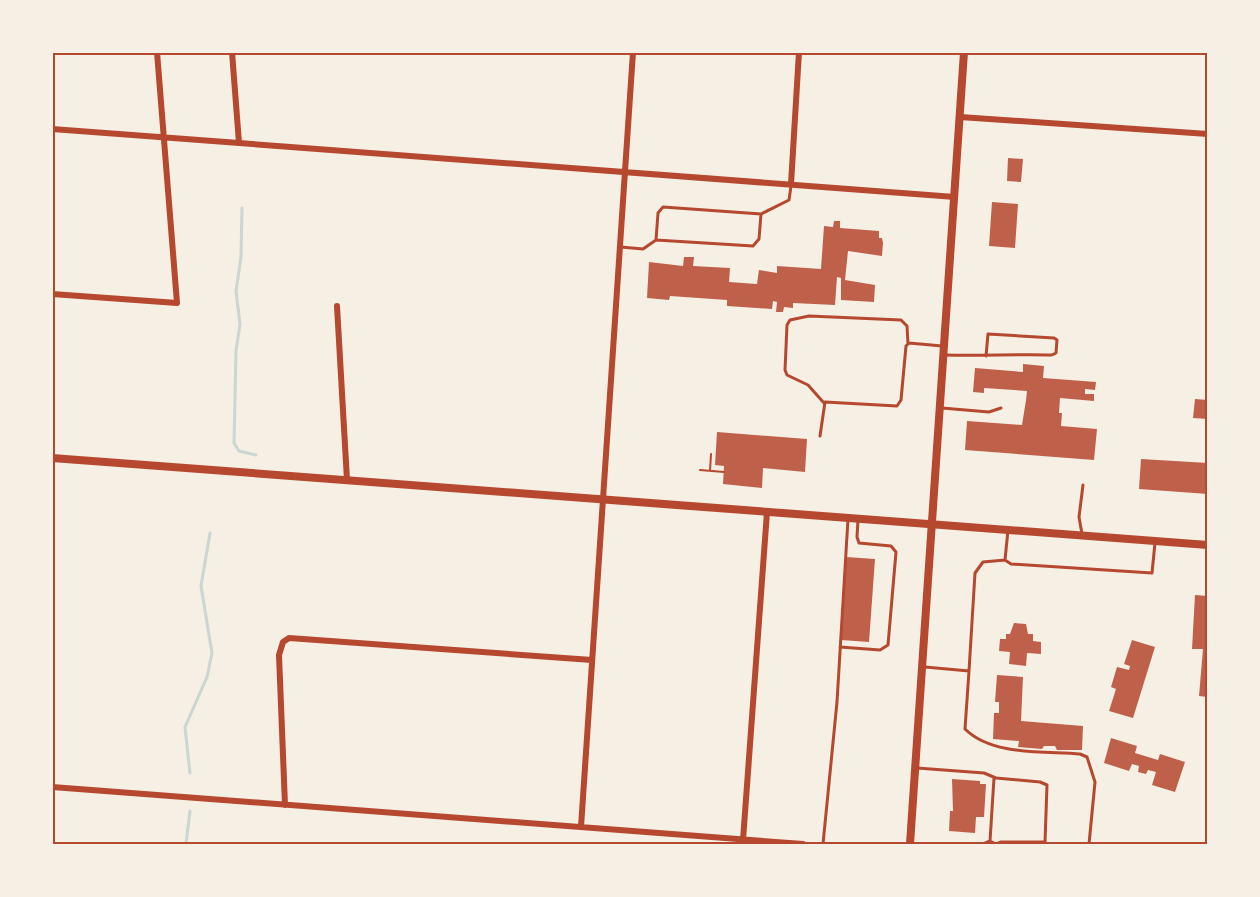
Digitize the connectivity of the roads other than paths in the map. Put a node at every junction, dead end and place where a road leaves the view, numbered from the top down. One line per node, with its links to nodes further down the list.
1 (157, 52): 9 (street)
2 (232, 52): 10 (street)
3 (633, 52): 11 (street)
4 (800, 52): 12 (street)
5 (964, 52): 6 (main road)
6 (960, 117): 8 (street); 13 (main road)
7 (52, 129): 9 (street)
8 (1208, 134)
9 (164, 137): 10 (street); 17 (street)
10 (239, 143): 11 (street)
11 (625, 172): 12 (street); 16 (street)
12 (791, 184): 13 (street); 14 (lane)
13 (955, 197): 20 (main road)
14 (761, 214): 15 (lane); 15 (lane)
15 (656, 240): 16 (lane)
16 (620, 247): 29 (street)
17 (52, 294)
18 (337, 306): 27 (street)
19 (908, 344): 20 (lane); 22 (lane); 22 (lane)
20 (944, 350): 21 (lane); 23 (main road)
21 (986, 356): 21 (lane)
22 (824, 403): 25 (lane)
23 (940, 408): 24 (lane); 33 (main road)
24 (1001, 408)
25 (820, 436)
26 (52, 458): 27 (street)
27 (347, 480): 29 (street)
28 (1083, 486): 35 (lane)
29 (603, 499): 30 (street); 40 (street)
30 (767, 512): 31 (street); 48 (street)
31 (848, 518): 32 (street); 39 (lane)
32 (858, 519): 33 (street); 39 (lane)
33 (932, 524): 34 (street); 41 (main road)
34 (1008, 530): 35 (street); 38 (lane)
35 (1083, 536): 36 (street)
36 (1155, 541): 37 (street); 38 (lane)
37 (1208, 545)
38 (1005, 560): 42 (lane)
39 (840, 647): 51 (lane)
40 (592, 660): 46 (street); 47 (street)
41 (922, 667): 42 (lane); 43 (main road)
42 (969, 670): 55 (lane)
43 (915, 768): 44 (lane); 52 (main road)
44 (994, 778): 49 (lane); 54 (lane)
45 (52, 787): 46 (street)
46 (285, 805): 47 (street)
47 (581, 827): 48 (street)
48 (743, 840): 50 (street)
49 (990, 841): 53 (lane); 54 (lane)
50 (803, 844)
51 (823, 844)
52 (910, 844)
53 (983, 844)
54 (996, 844)
55 (1089, 844)

